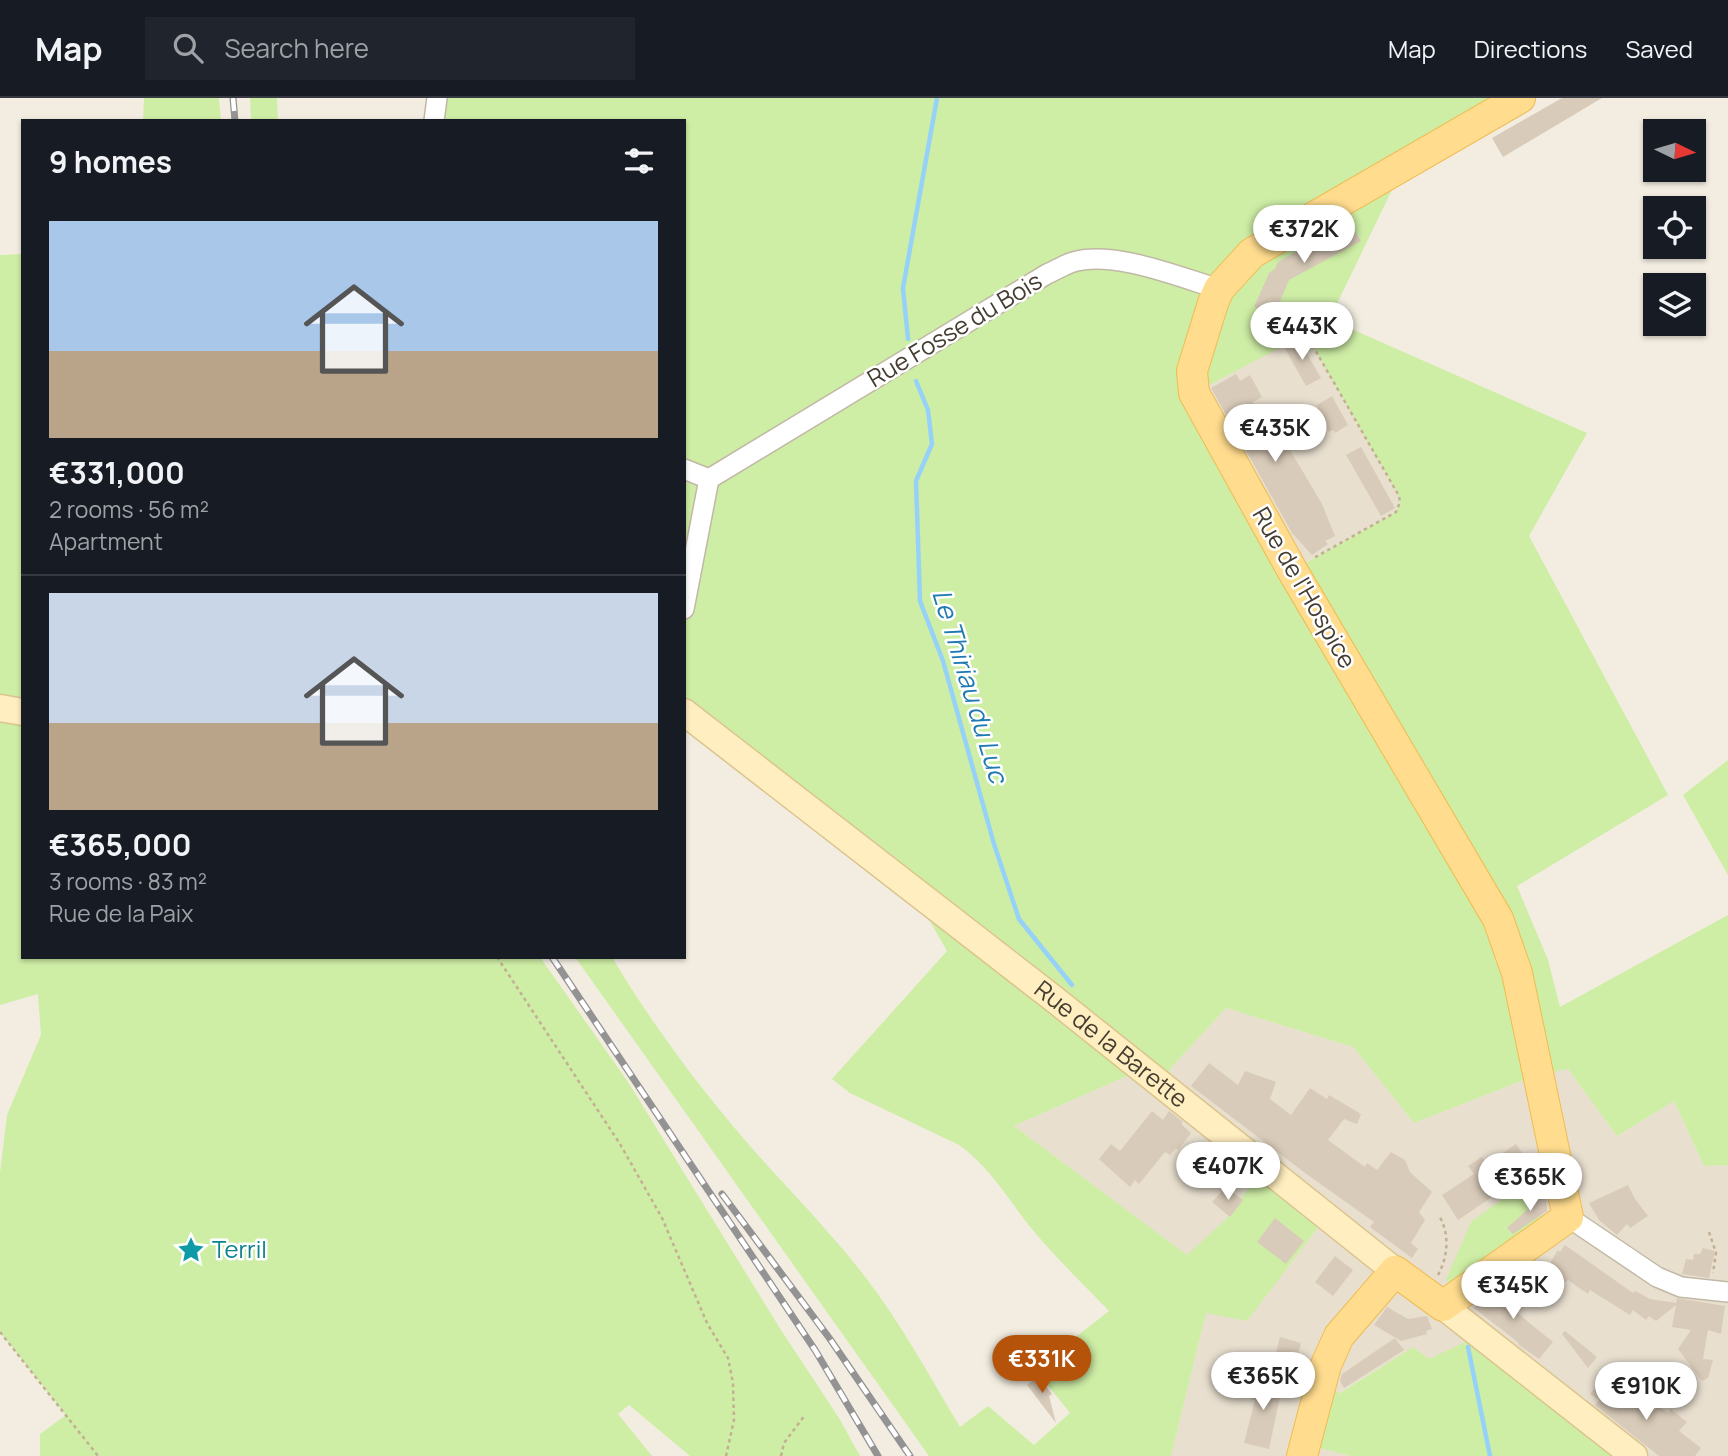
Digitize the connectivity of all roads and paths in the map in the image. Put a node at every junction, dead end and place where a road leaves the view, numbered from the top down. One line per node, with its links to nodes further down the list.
1 (436, 98): 3 (street)
2 (1520, 98): 4 (main road, Rue de l'Hospice)
3 (434, 119)
4 (1219, 289): 7 (street, Rue Fosse du Bois); 8 (main road, Rue de l'Hospice)
5 (1302, 327): 8 (path)
6 (686, 470): 7 (street)
7 (709, 479): 9 (street)
8 (1292, 570): 15 (main road, Rue de l'Hospice)
9 (686, 599)
10 (0, 708): 11 (street)
11 (21, 712)
12 (686, 714): 17 (street, Rue de la Barette)
13 (498, 959): 23 (path)
14 (1439, 1216): 19 (path)
15 (1568, 1217): 18 (street); 19 (main road)
16 (1709, 1233): 18 (path)
17 (1395, 1271): 19 (main road, Rue de la Barette); 25 (main road)
18 (1718, 1291)
19 (1435, 1300): 26 (street, Rue de la Barette)
20 (0, 1332): 22 (path)
21 (805, 1415): 24 (path)
22 (98, 1456)
23 (726, 1456)
24 (781, 1456)
25 (1302, 1456)
26 (1634, 1456)

